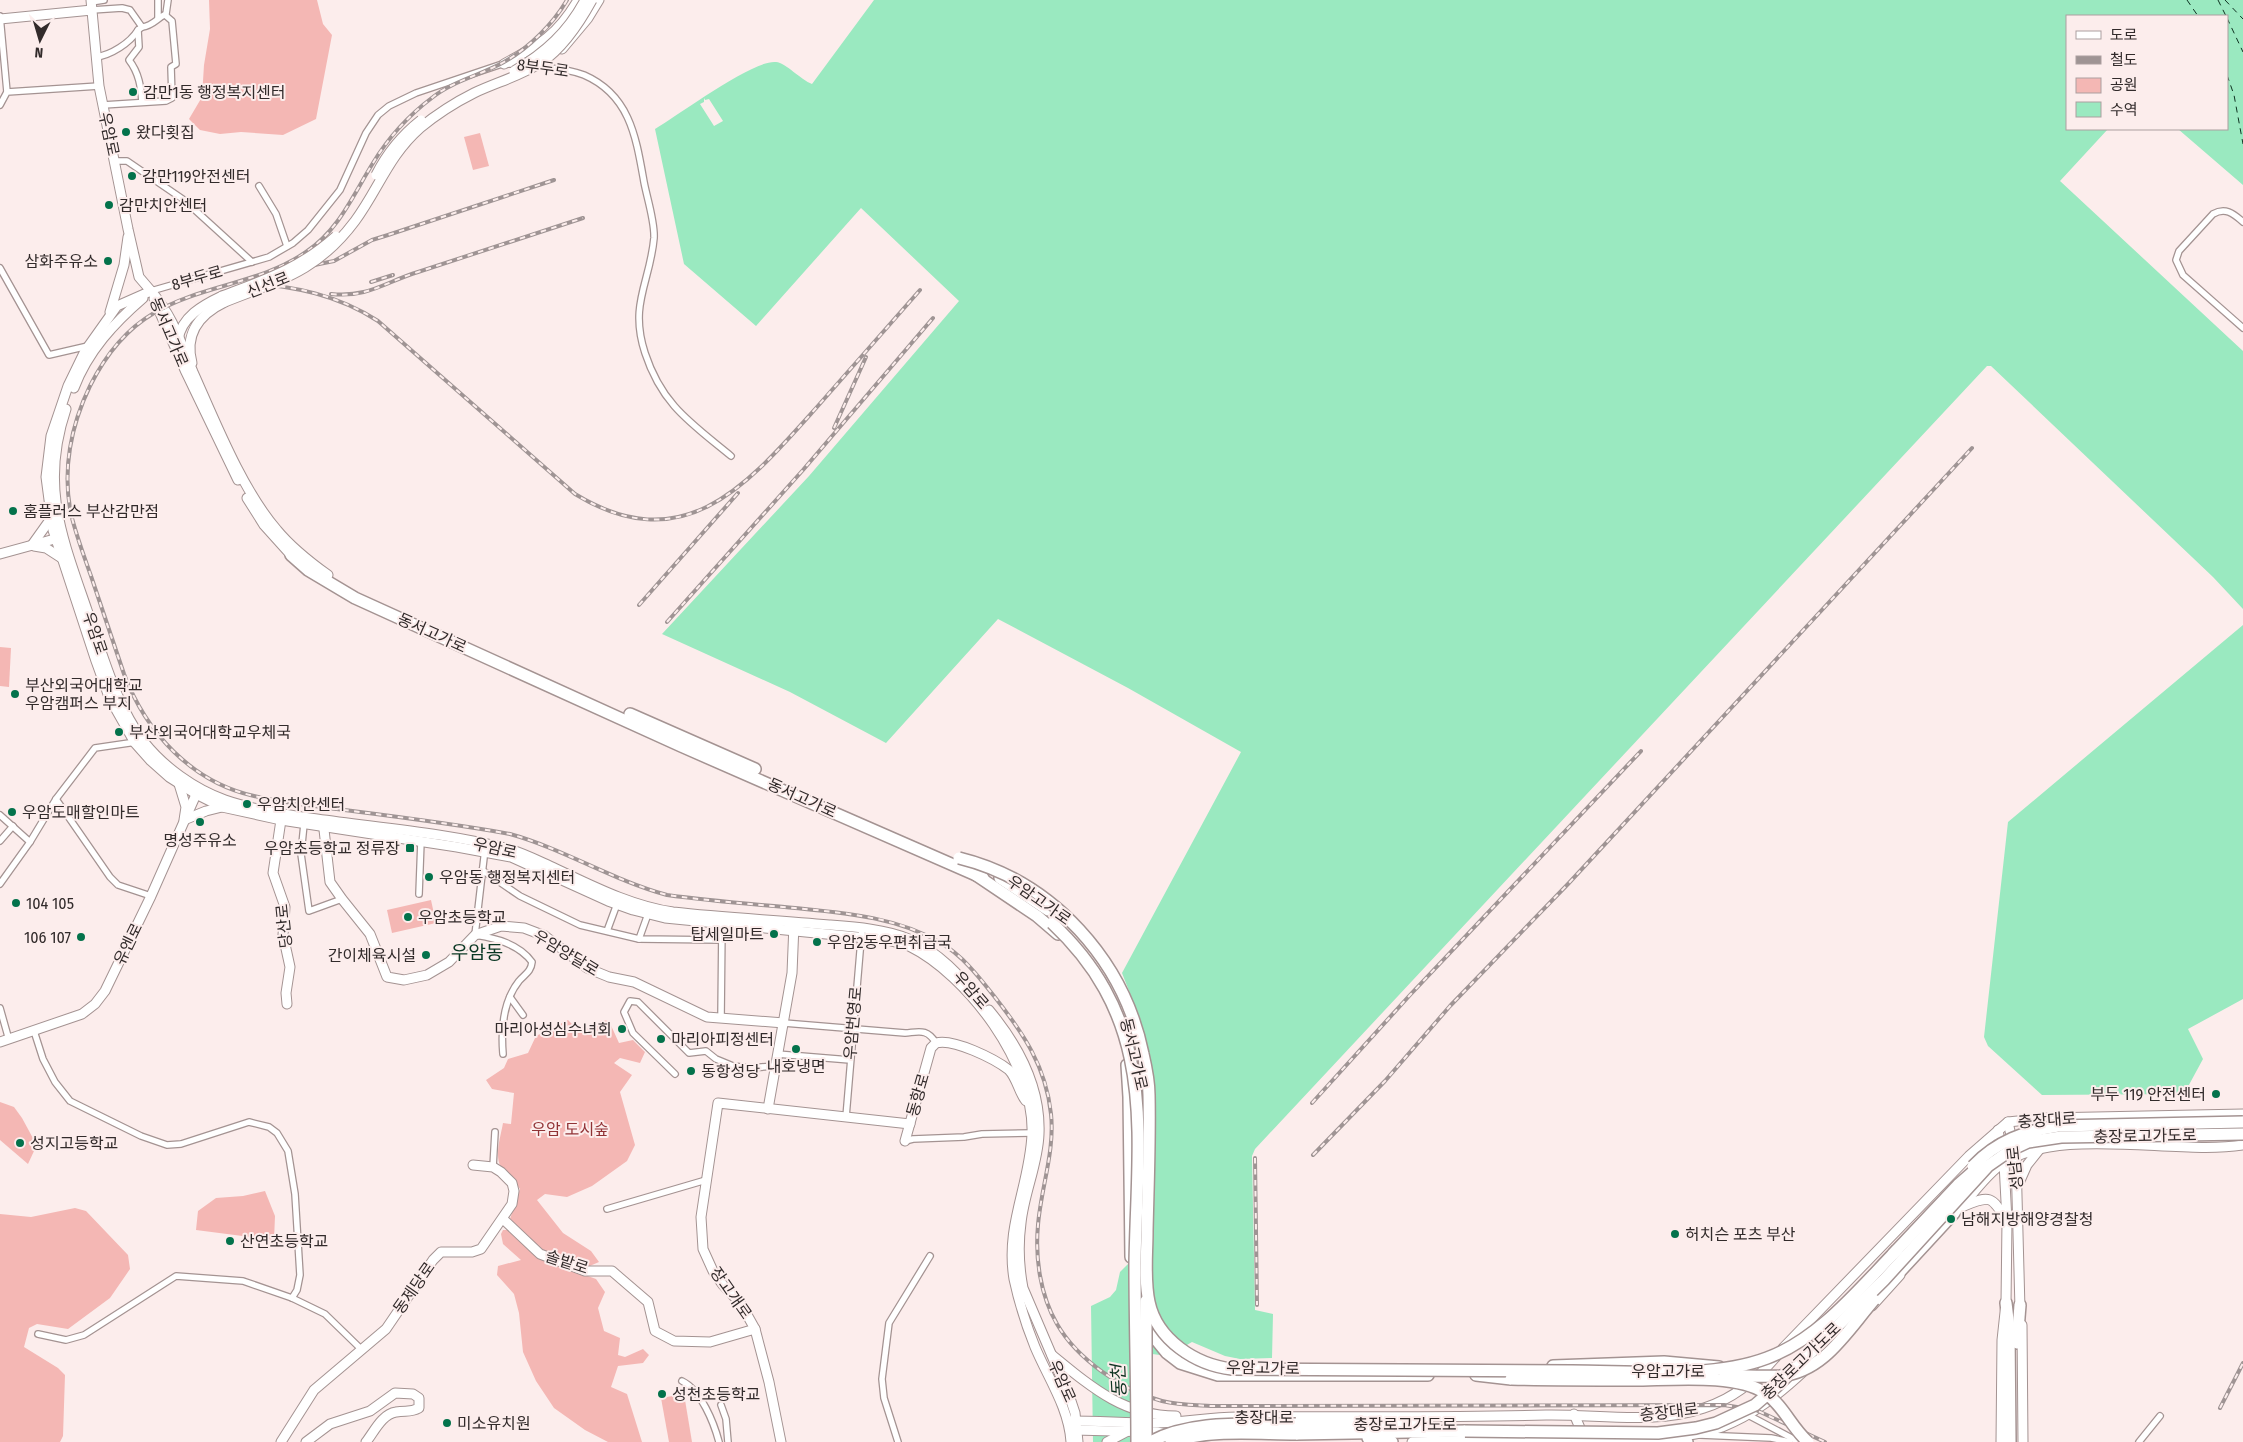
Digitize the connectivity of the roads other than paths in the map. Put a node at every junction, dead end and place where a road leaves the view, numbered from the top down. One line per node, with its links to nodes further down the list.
1 (104, 0): 8 (street)
2 (158, 0): 9 (street)
3 (168, 0): 9 (street)
4 (578, 0): 12 (main road)
5 (585, 0): 29 (main road, 신선로, bridge)
6 (592, 0): 29 (main road, 신선로, bridge)
7 (598, 0): 15 (main road)
8 (91, 4): 10 (main road); 11 (street); 13 (main road, 우암로)
9 (162, 16): 11 (street); 18 (street)
10 (0, 18): 17 (street)
11 (140, 29): 13 (street); 18 (street)
12 (549, 36): 14 (main road); 15 (main road)
13 (96, 57): 16 (main road, 우암로)
14 (504, 64): 15 (street, 8부두로); 25 (street, 8부두로)
15 (544, 66): 36 (street, 8부두로)
16 (99, 86): 17 (street); 20 (main road, 우암로)
17 (7, 92): 19 (street)
18 (142, 102): 20 (street)
19 (0, 105)
20 (103, 105): 21 (main road, 우암로)
21 (114, 161): 24 (main road, 우암로); 26 (street)
22 (259, 186): 25 (street)
23 (2243, 222): 31 (street)
24 (128, 229): 28 (main road, 우암로); 30 (main road)
25 (287, 246): 26 (street, 8부두로)
26 (252, 262): 28 (street, 8부두로)
27 (0, 268): 33 (street)
28 (151, 292): 30 (main road, 우암로); 32 (main road, 동서고가로); 34 (main road, 동서고가로); 38 (main road, 우암로)
29 (224, 299): 32 (main road, 신선로); 35 (main road, 신선로)
30 (108, 316): 33 (main road, 우암로)
31 (2243, 328)
32 (178, 335): 34 (main road, 신선로); 35 (main road, 동서고가로)
33 (88, 346): 37 (main road, 우암로)
34 (176, 350): 41 (main road, 동서고가로)
35 (194, 373): 43 (main road, 동서고가로)
36 (731, 456)
37 (52, 517): 38 (main road, 우암로); 39 (main road)
38 (59, 537): 39 (main road); 42 (main road, 우암로); 44 (main road, 우암로)
39 (32, 545): 40 (main road); 42 (main road)
40 (0, 554)
41 (291, 555): 61 (highway, 동서고가로)
42 (63, 560): 44 (main road, 우암로)
43 (328, 575): 59 (highway, 동서고가로)
44 (139, 741): 45 (main road, 우암로); 46 (main road, 우암로); 47 (street)
45 (180, 784): 46 (main road, 우암로); 50 (main road)
46 (197, 791): 48 (main road, 우암로); 50 (main road, 유엔로); 52 (main road, 우암로)
47 (56, 799): 57 (street); 64 (street)
48 (222, 807): 50 (main road); 51 (main road, 우암로)
49 (0, 815): 54 (street)
50 (184, 820): 64 (main road, 유엔로)
51 (281, 820): 53 (main road, 우암로); 76 (main road, 당산로)
52 (323, 823): 53 (main road, 우암로); 56 (main road, 우암로); 58 (main road, 우암로); 65 (main road)
53 (304, 824): 65 (street)
54 (13, 826): 55 (street); 57 (street)
55 (0, 841)
56 (421, 841): 58 (main road, 우암로); 63 (street)
57 (30, 842): 62 (street)
58 (485, 848): 60 (street); 66 (main road, 우암로); 69 (main road, 우암로)
59 (959, 858): 127 (highway, 우암고가로, bridge); 159 (highway, 동서고가로, bridge)
60 (482, 870): 70 (street); 72 (street)
61 (976, 875): 127 (highway, 우암고가로, bridge); 158 (highway, 동서고가로, bridge)
62 (0, 884)
63 (419, 894)
64 (151, 896): 82 (main road, 유엔로)
65 (342, 899): 72 (main road, 우암양달로)
66 (617, 904): 67 (main road, 우암로); 70 (street)
67 (648, 914): 68 (main road, 우암로); 73 (street)
68 (722, 924): 69 (main road, 우암로); 74 (street)
69 (794, 926): 71 (main road, 우암로); 80 (main road)
70 (607, 931): 73 (street)
71 (862, 932): 81 (street, 우암번영로); 90 (main road, 우암로); 126 (main road, 우암로)
72 (475, 935): 75 (street); 79 (main road, 우암양달로)
73 (639, 939): 74 (street)
74 (722, 940): 79 (street)
75 (510, 997): 78 (street); 85 (street)
76 (288, 1004)
77 (0, 1008): 83 (street)
78 (523, 1015)
79 (721, 1018): 80 (main road, 우암양달로)
80 (784, 1023): 81 (street); 86 (main road)
81 (853, 1029): 84 (street); 87 (street, 우암번영로)
82 (34, 1031): 83 (main road, 유엔로); 119 (street)
83 (4, 1041)
84 (936, 1043): 90 (main road); 96 (main road, 동항로)
85 (503, 1054)
86 (778, 1054): 87 (street); 88 (main road)
87 (850, 1060): 93 (street, 우암번영로)
88 (775, 1066): 89 (street); 91 (main road)
89 (675, 1074)
90 (1029, 1104): 100 (main road, 우암로)
91 (768, 1108): 93 (main road, 장고개로); 109 (main road, 장고개로)
92 (2243, 1114): 94 (main road, 충장대로)
93 (846, 1117): 96 (main road, 장고개로)
94 (2008, 1122): 98 (main road, 충장대로); 105 (main road, 성남로)
95 (2243, 1122): 110 (highway, 충장로고가도로, bridge)
96 (910, 1124): 102 (main road, 동항로)
97 (2243, 1128): 110 (highway, 충장로고가도로, bridge)
98 (1998, 1130): 106 (main road, 성남로); 124 (main road, 충장대로)
99 (495, 1132): 108 (street)
100 (1032, 1133): 102 (street, 동항로); 137 (main road, 우암로)
101 (2243, 1134): 111 (highway, 충장로고가도로, bridge)
102 (905, 1141)
103 (2243, 1145): 104 (main road, 충장대로)
104 (2039, 1150): 105 (main road, 충장대로); 112 (main road)
105 (2016, 1158): 106 (main road, 충장대로); 112 (main road, 성남로)
106 (2004, 1164): 113 (main road, 충장대로); 116 (main road, 성남로)
107 (473, 1165): 108 (main road)
108 (493, 1167): 115 (main road, 동제당로)
109 (706, 1180): 114 (street); 122 (main road, 장고개로)
110 (1958, 1185): 117 (highway, 충장로고가도로, bridge)
111 (1971, 1185): 127 (highway, 우암고가로, bridge); 139 (highway, 충장로고가도로, bridge)
112 (2018, 1186): 121 (main road, 성남로)
113 (1962, 1207): 116 (main road); 131 (main road, 충장대로)
114 (607, 1209)
115 (503, 1219): 122 (main road, 솔밭로); 125 (main road, 동제당로)
116 (2007, 1221): 120 (main road, 성남로)
117 (1897, 1250): 127 (highway, 우암고가로, bridge); 139 (highway, 충장로고가도로, bridge)
118 (930, 1256): 154 (street)
119 (292, 1298): 123 (street); 125 (street)
120 (2006, 1303): 167 (highway, 성남로)
121 (2020, 1305): 167 (highway, 성남로)
122 (755, 1329): 153 (main road, 장고개로)
123 (38, 1334)
124 (1784, 1347): 127 (highway, bridge); 132 (main road, 충장대로)
125 (361, 1350): 148 (main road, 동제당로)
126 (1049, 1353): 135 (main road, bridge); 137 (main road, 우암로)
127 (1475, 1373): 166 (highway, bridge)
128 (682, 1381): 151 (street)
129 (722, 1405): 152 (street)
130 (1574, 1414): 132 (main road, 충장대로); 134 (main road, 충장대로); 144 (main road)
131 (1748, 1414): 143 (main road, 충장대로); 165 (street)
132 (1602, 1416): 146 (main road)
133 (2160, 1416): 168 (street)
134 (1393, 1417): 135 (main road, 충장대로); 136 (highway)
135 (1156, 1424): 138 (main road, bridge); 141 (main road, bridge); 161 (main road)
136 (1322, 1424): 139 (highway, 충장로고가도로); 140 (highway, 충장로고가도로)
137 (1073, 1425): 138 (main road); 155 (main road, 우암로); 156 (main road, 우암로)
138 (1092, 1426): 141 (main road)
139 (1465, 1428): 142 (highway, 충장로고가도로)
140 (1296, 1429): 142 (highway, 충장로고가도로); 159 (highway, 충장로고가도로, bridge); 160 (highway, 충장로고가도로, bridge)
141 (1128, 1431): 157 (main road)
142 (1344, 1433): 162 (highway)
143 (1691, 1438): 145 (highway); 164 (street)
144 (1570, 1439): 146 (main road, 충장대로); 163 (main road, 충장대로)
145 (1668, 1439): 147 (main road, 충장대로)
146 (1589, 1440): 147 (main road, 충장대로)
147 (1614, 1440)
148 (280, 1442)
149 (306, 1442): 150 (main road)
150 (367, 1442)
151 (719, 1442)
152 (728, 1442)
153 (781, 1442)
154 (898, 1442)
155 (1071, 1442)
156 (1078, 1442)
157 (1107, 1442)
158 (1137, 1442)
159 (1148, 1442)
160 (1171, 1442)
161 (1195, 1442)
162 (1392, 1442)
163 (1412, 1442)
164 (1790, 1442)
165 (1799, 1442)
166 (1808, 1442)
167 (2013, 1442)
168 (2139, 1442)

